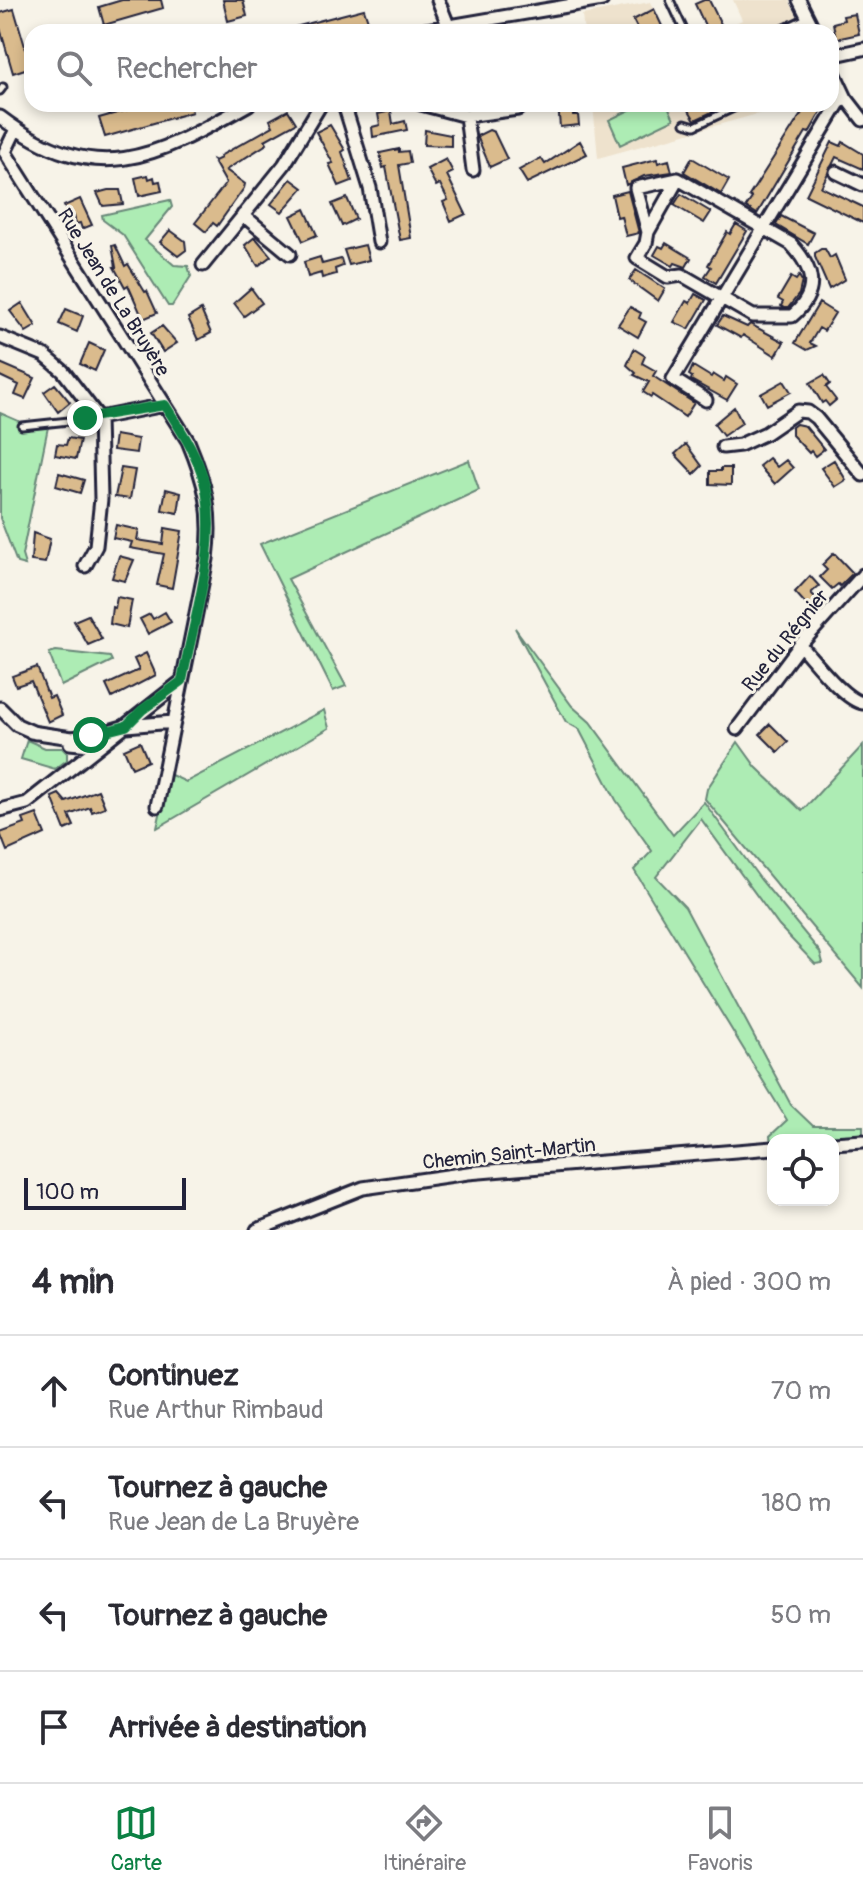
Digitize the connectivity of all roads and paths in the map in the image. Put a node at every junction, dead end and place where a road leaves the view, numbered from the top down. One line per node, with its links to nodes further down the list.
1 (438, 0): 7 (street)
2 (602, 0): 5 (street)
3 (670, 0): 9 (lane)
4 (799, 0): 6 (street)
5 (574, 2): 8 (street)
6 (807, 17): 10 (lane); 11 (street)
7 (448, 24)
8 (453, 24)
9 (681, 24)
10 (793, 24)
11 (811, 24)
12 (863, 49): 13 (street)
13 (839, 54)
14 (839, 83): 15 (street)
15 (846, 98): 16 (street); 26 (street)
16 (839, 103)
17 (235, 112): 28 (street)
18 (316, 112): 33 (street)
19 (346, 112): 36 (street)
20 (451, 112): 24 (street)
21 (496, 112): 24 (street)
22 (725, 112): 27 (lane)
23 (833, 112): 34 (street)
24 (466, 116): 29 (street)
25 (0, 117): 28 (street)
26 (863, 120)
27 (685, 123)
28 (16, 129): 42 (street, Rue Jean de La Bruyère)
29 (473, 170)
30 (836, 172): 32 (street)
31 (678, 179): 34 (street); 35 (street); 35 (street)
32 (863, 185)
33 (243, 215): 37 (street); 38 (street)
34 (763, 227): 39 (street); 39 (street)
35 (648, 232): 39 (street)
36 (379, 242)
37 (290, 254)
38 (203, 265)
39 (722, 298): 41 (street)
40 (0, 337): 43 (street)
41 (706, 400)
42 (165, 405): 43 (street); 50 (street, Rue Jean de La Bruyère)
43 (99, 418): 44 (lane); 47 (street)
44 (22, 426)
45 (723, 447): 46 (street)
46 (863, 475)
47 (85, 566)
48 (863, 575): 49 (street, Rue du Régnier)
49 (800, 645): 51 (street); 55 (street, Rue du Régnier)
50 (182, 681): 53 (street, Rue Jean de La Bruyère); 54 (street)
51 (863, 703)
52 (0, 708): 56 (street)
53 (173, 722): 54 (street); 57 (street, Rue Jean de La Bruyère)
54 (126, 726): 56 (street)
55 (737, 729)
56 (92, 744): 58 (street)
57 (157, 806)
58 (0, 810)
59 (863, 1141): 60 (street)
60 (839, 1143)
61 (767, 1148): 62 (street, Chemin Saint-Martin)
62 (257, 1230)

